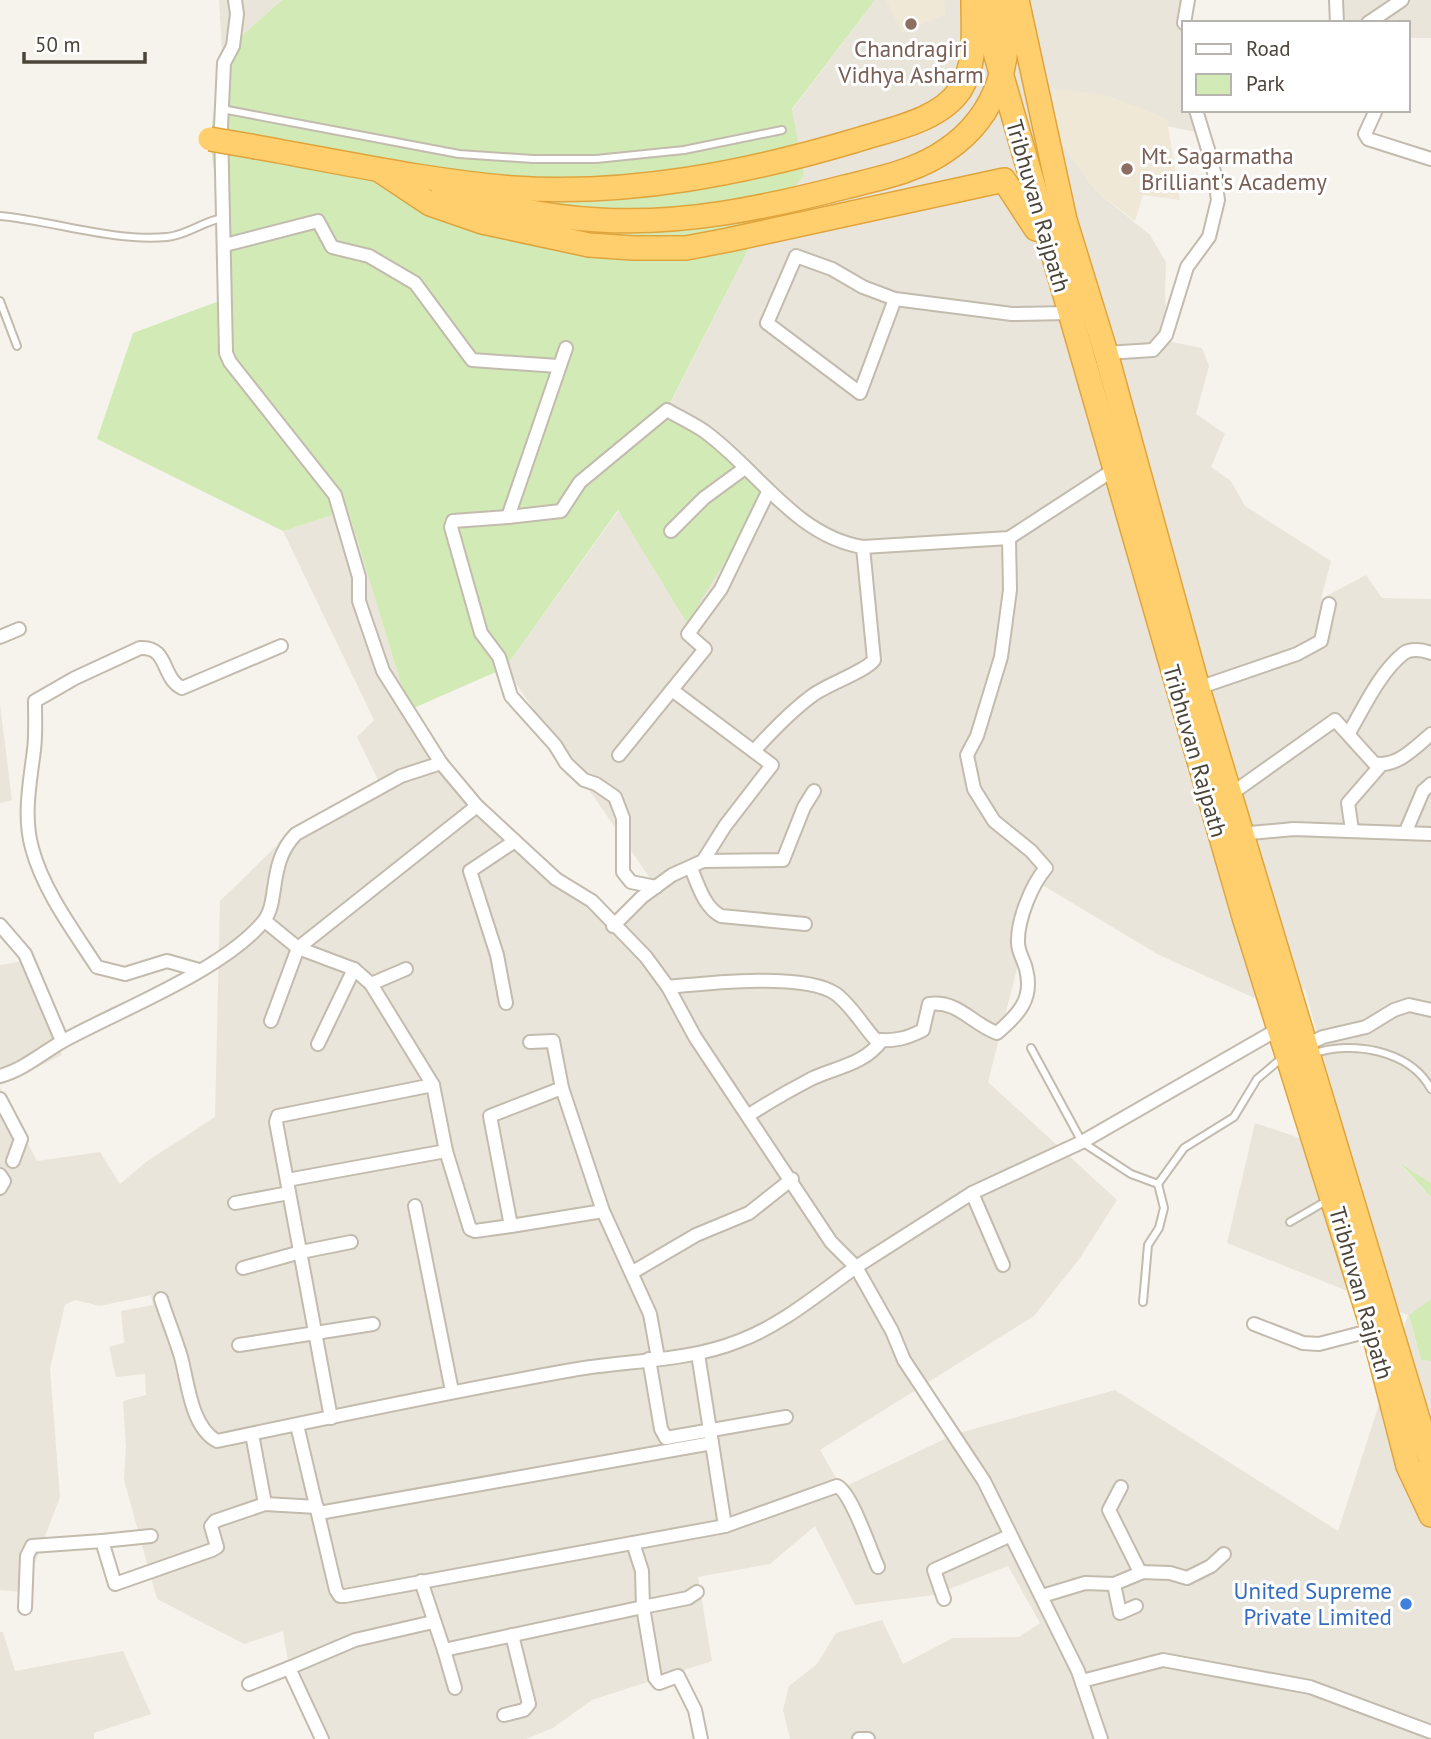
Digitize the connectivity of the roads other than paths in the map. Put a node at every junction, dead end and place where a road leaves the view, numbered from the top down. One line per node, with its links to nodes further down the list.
1 (235, 0): 12 (street)
2 (973, 0): 18 (highway)
3 (980, 0): 22 (highway, Tribhuvan Rajpath)
4 (1001, 0): 18 (highway)
5 (1017, 0): 28 (highway, Tribhuvan Rajpath)
6 (1188, 0): 9 (street)
7 (1336, 0): 10 (street)
8 (1402, 0): 11 (street)
9 (1184, 21)
10 (1337, 21)
11 (1371, 21)
12 (222, 109): 15 (lane); 20 (street)
13 (1197, 112): 28 (street)
14 (1375, 112): 17 (street)
15 (782, 130)
16 (211, 139): 18 (highway, bridge)
17 (1431, 159)
18 (377, 168): 22 (highway)
19 (0, 216): 20 (lane)
20 (225, 217): 21 (street)
21 (225, 245): 29 (street); 48 (street)
22 (1059, 276): 25 (highway, Tribhuvan Rajpath)
23 (895, 299): 23 (street); 25 (street)
24 (0, 301): 26 (lane)
25 (1070, 313): 30 (highway, Tribhuvan Rajpath)
26 (17, 346)
27 (566, 348): 29 (street)
28 (1106, 353): 30 (highway, Tribhuvan Rajpath)
29 (558, 366): 33 (street)
30 (1124, 465): 35 (street); 42 (highway, Tribhuvan Rajpath); 57 (highway, Tribhuvan Rajpath)
31 (745, 468): 32 (street); 33 (street); 34 (street)
32 (768, 492): 36 (street); 43 (street)
33 (508, 517): 60 (street)
34 (671, 531)
35 (1009, 538): 36 (street); 75 (street)
36 (863, 547): 46 (street)
37 (1329, 604): 42 (street)
38 (19, 629): 39 (street)
39 (0, 637)
40 (281, 646): 67 (street)
41 (1431, 653): 44 (street)
42 (1198, 688): 52 (highway, Tribhuvan Rajpath)
43 (673, 690): 46 (street); 47 (street)
44 (1349, 733): 49 (street); 52 (street)
45 (1431, 734): 49 (street)
46 (754, 751): 59 (street)
47 (619, 755)
48 (441, 763): 53 (street); 61 (street)
49 (1381, 765): 54 (street)
50 (1431, 784): 55 (street)
51 (814, 791): 59 (street)
52 (1231, 794): 57 (highway, Tribhuvan Rajpath)
53 (477, 806): 58 (street); 65 (street)
54 (1352, 830): 55 (street); 57 (street)
55 (1406, 831): 56 (street)
56 (1431, 834)
57 (1232, 836): 74 (highway, Tribhuvan Rajpath)
58 (515, 841): 64 (street); 71 (street)
59 (697, 864): 60 (street); 63 (street)
60 (656, 887): 64 (street)
61 (265, 921): 65 (street); 67 (street)
62 (0, 925): 76 (street)
63 (805, 925)
64 (613, 926): 70 (street)
65 (298, 948): 68 (street); 73 (street)
66 (406, 969): 69 (street)
67 (199, 970): 76 (street)
68 (354, 970): 69 (street); 78 (street)
69 (372, 984): 82 (street)
70 (668, 987): 75 (street); 86 (street)
71 (506, 1003)
72 (1431, 1010): 80 (street)
73 (271, 1021)
74 (1290, 1025): 80 (highway, Tribhuvan Rajpath); 87 (street)
75 (882, 1040): 86 (street)
76 (62, 1041): 81 (street)
77 (530, 1042): 83 (street)
78 (318, 1044)
79 (1031, 1048): 87 (lane)
80 (1301, 1050): 84 (lane); 92 (lane); 96 (highway, Tribhuvan Rajpath)
81 (0, 1076)
82 (433, 1084): 88 (street); 93 (street)
83 (562, 1088): 99 (street); 101 (street)
84 (1431, 1089)
85 (0, 1099): 89 (street)
86 (749, 1115): 91 (street)
87 (1082, 1142): 92 (lane); 95 (street)
88 (446, 1151): 93 (street); 101 (street)
89 (13, 1161)
90 (0, 1175): 94 (street)
91 (792, 1179): 105 (street); 107 (street)
92 (1158, 1184): 109 (lane)
93 (288, 1187): 97 (street); 103 (street)
94 (0, 1188)
95 (972, 1193): 104 (street); 105 (street)
96 (1341, 1196): 100 (lane); 112 (highway, Tribhuvan Rajpath); 125 (highway, Tribhuvan Rajpath)
97 (234, 1203)
98 (415, 1206): 117 (street)
99 (603, 1211): 101 (street); 107 (street)
100 (1290, 1222)
101 (511, 1226)
102 (351, 1242): 103 (street)
103 (301, 1252): 106 (street); 113 (street)
104 (1003, 1265)
105 (856, 1267): 115 (street); 129 (street)
106 (243, 1268)
107 (633, 1272): 116 (street)
108 (161, 1299): 121 (street)
109 (1143, 1302)
110 (373, 1324): 113 (street)
111 (1254, 1324): 112 (street)
112 (1374, 1330): 125 (highway, Tribhuvan Rajpath)
113 (315, 1332): 114 (street); 119 (street)
114 (239, 1345)
115 (698, 1354): 116 (street); 122 (street)
116 (653, 1359): 117 (street); 122 (street)
117 (452, 1391): 119 (street)
118 (786, 1417): 122 (street)
119 (331, 1418): 120 (street)
120 (297, 1425): 121 (street); 126 (street)
121 (252, 1434): 124 (street)
122 (711, 1437): 126 (street); 127 (street)
123 (1121, 1487): 134 (street)
124 (265, 1504): 126 (street); 130 (street)
125 (1428, 1505)
126 (318, 1510): 135 (street)
127 (725, 1526): 131 (street); 133 (street)
128 (151, 1536): 130 (street)
129 (1009, 1536): 138 (street); 139 (street)
130 (102, 1541): 142 (street)
131 (633, 1542): 135 (street); 141 (street)
132 (1224, 1554): 134 (street)
133 (878, 1567)
134 (1143, 1572): 136 (street)
135 (421, 1581): 143 (street)
136 (1114, 1584): 138 (street); 140 (street)
137 (697, 1592): 141 (street)
138 (1042, 1596): 147 (street)
139 (944, 1599)
140 (1136, 1606)
141 (643, 1607): 144 (street); 153 (street)
142 (25, 1608)
143 (433, 1622): 145 (street); 146 (street)
144 (512, 1635): 145 (street); 150 (street)
145 (444, 1650): 149 (street)
146 (289, 1668): 148 (street); 152 (street)
147 (1082, 1681): 151 (street); 156 (street)
148 (249, 1684)
149 (455, 1688)
150 (504, 1715)
151 (1431, 1732)
152 (322, 1739)
153 (701, 1739)
154 (859, 1739): 155 (street)
155 (868, 1739)
156 (1101, 1739)

